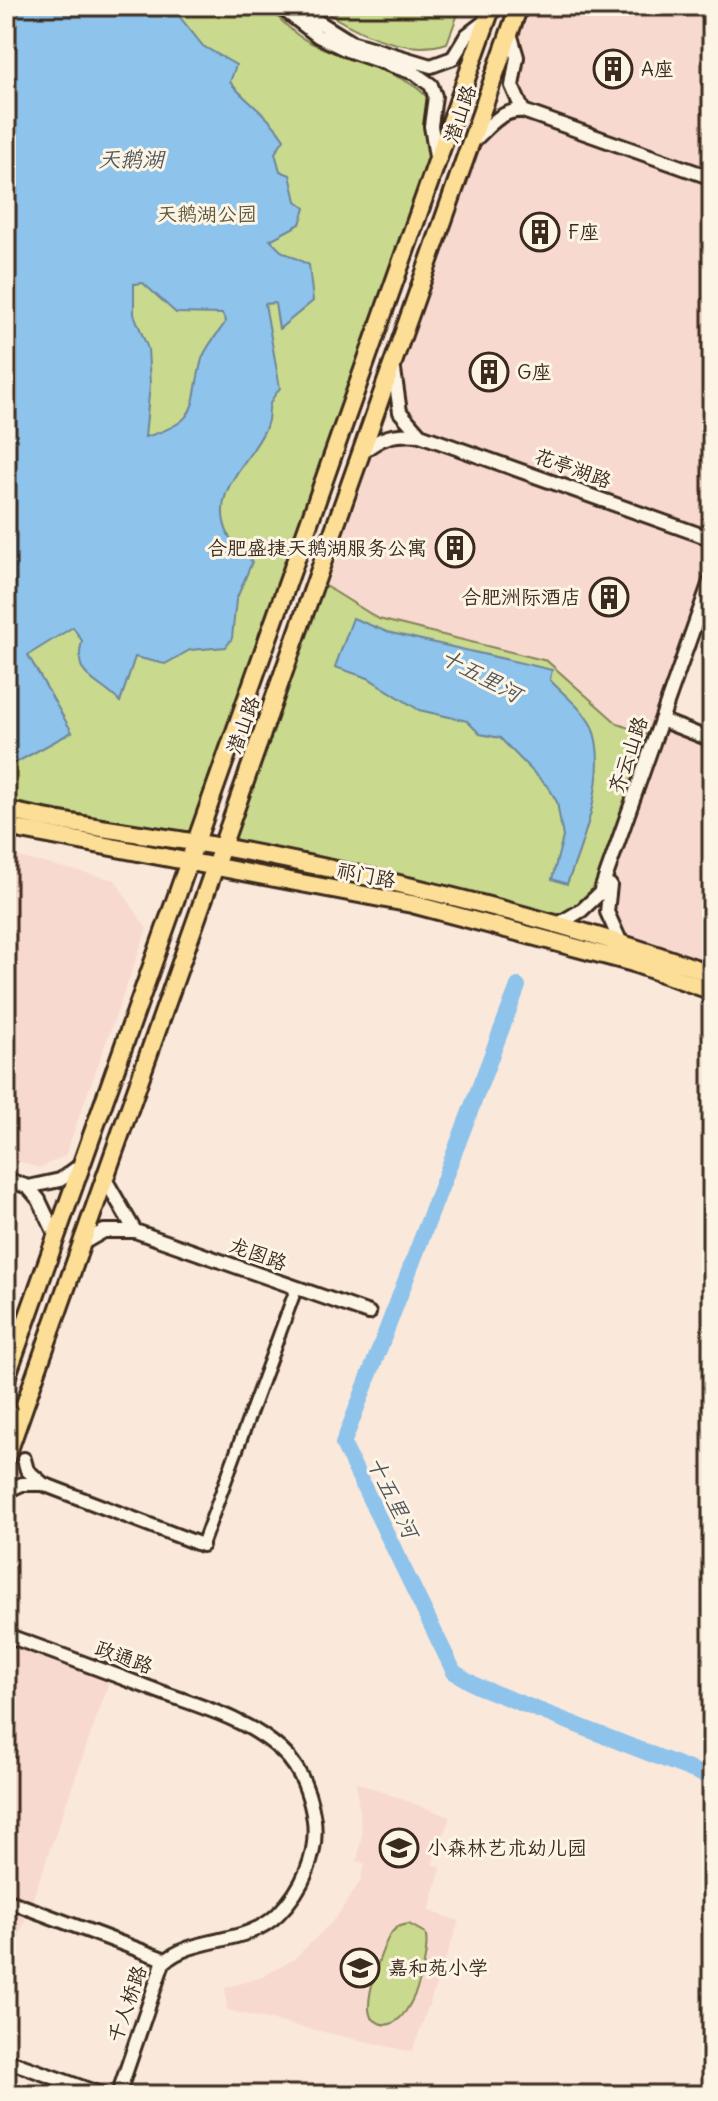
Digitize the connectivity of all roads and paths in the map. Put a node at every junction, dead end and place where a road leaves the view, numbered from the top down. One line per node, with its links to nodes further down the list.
1 (279, 6): 8 (street)
2 (293, 6): 4 (street)
3 (519, 6): 5 (main road, 潜山路)
4 (490, 12): 8 (main road, 潜山路)
5 (510, 33): 6 (street); 7 (main road, 潜山路)
6 (523, 111): 7 (street); 9 (street)
7 (470, 144): 10 (main road, 潜山路)
8 (437, 163): 20 (main road, 潜山路)
9 (712, 178)
10 (393, 363): 11 (street); 12 (main road, 潜山路)
11 (420, 435): 12 (street, 花亭湖路); 13 (street, 花亭湖路)
12 (361, 453): 21 (main road, 潜山路)
13 (712, 539)
14 (712, 576): 16 (street, 齐云山路)
15 (712, 596): 16 (street)
16 (665, 719): 17 (street); 24 (street, 齐云山路); 25 (street)
17 (712, 737)
18 (6, 810): 20 (main road, 祁门路)
19 (6, 827): 22 (main road, 祁门路)
20 (197, 844): 21 (main road, 祁门路); 22 (main road, 潜山路)
21 (221, 847): 23 (main road, 潜山路); 24 (main road, 祁门路)
22 (191, 861): 23 (main road, 祁门路); 28 (main road, 潜山路)
23 (214, 866): 27 (main road, 祁门路); 30 (main road, 潜山路)
24 (555, 926): 25 (main road, 祁门路)
25 (621, 943): 26 (main road, 祁门路)
26 (712, 974)
27 (712, 991)
28 (85, 1163): 31 (street); 33 (main road, 潜山路)
29 (6, 1179): 31 (street)
30 (105, 1179): 32 (street); 34 (main road, 潜山路)
31 (28, 1187): 33 (street)
32 (135, 1231): 34 (street); 35 (street, 龙图路)
33 (57, 1238): 37 (main road, 潜山路)
34 (83, 1243): 38 (main road, 潜山路)
35 (296, 1289): 36 (street, 龙图路); 42 (street)
36 (369, 1313)
37 (6, 1378)
38 (6, 1458)
39 (24, 1459): 40 (street)
40 (43, 1484): 41 (street); 42 (street)
41 (13, 1488)
42 (202, 1545)
43 (6, 1635): 44 (street, 政通路)
44 (228, 1717): 46 (street, 千人桥路)
45 (6, 1900): 46 (street)
46 (166, 1960): 49 (street, 千人桥路)
47 (6, 2060): 48 (street)
48 (103, 2095)
49 (118, 2095)

